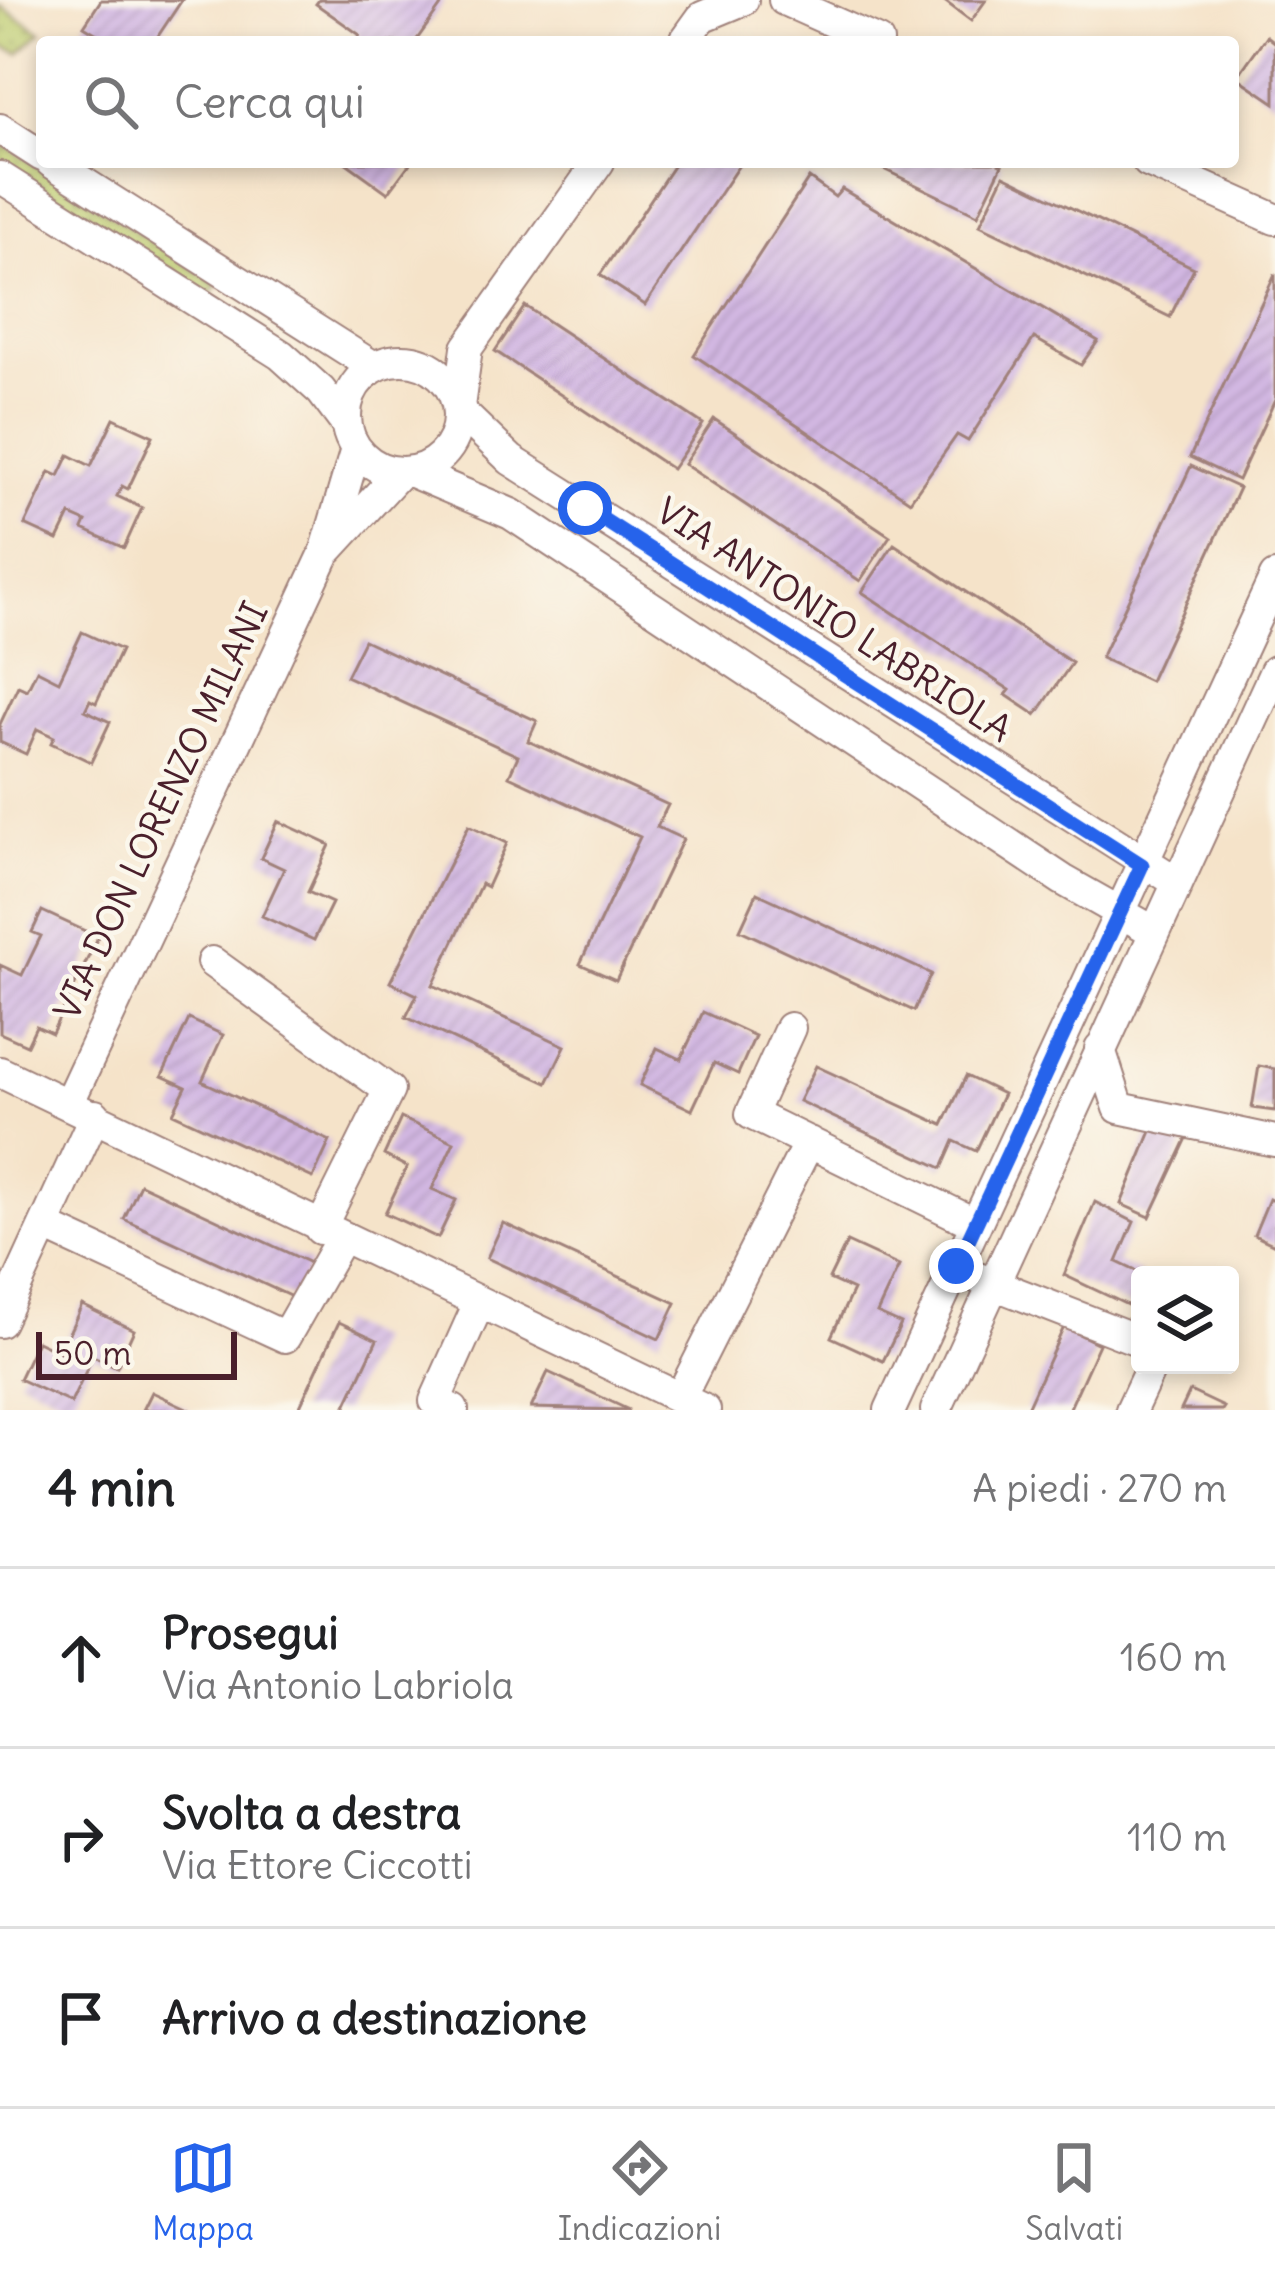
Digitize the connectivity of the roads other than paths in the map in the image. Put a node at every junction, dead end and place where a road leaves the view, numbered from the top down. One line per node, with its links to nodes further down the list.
1 (743, 0): 3 (street)
2 (784, 0): 4 (street)
3 (688, 36)
4 (865, 36)
5 (0, 129): 6 (street)
6 (36, 152)
7 (60, 168): 14 (street)
8 (595, 168): 12 (street)
9 (1161, 168): 11 (street)
10 (0, 177): 16 (street)
11 (1275, 219)
12 (467, 348): 13 (street); 15 (street)
13 (416, 362): 14 (street); 15 (street)
14 (374, 367): 16 (street)
15 (459, 410): 17 (street); 21 (street, VIA ANTONIO LABRIOLA)
16 (351, 436): 17 (street); 18 (street, VIA DON LORENZO MILANI)
17 (406, 472): 18 (street, VIA DON LORENZO MILANI); 23 (street)
18 (325, 554): 29 (street, VIA DON LORENZO MILANI)
19 (1275, 578): 21 (street)
20 (1275, 671): 22 (street)
21 (1142, 865): 22 (street, VIA ANTONIO LABRIOLA); 23 (street)
22 (1177, 882): 24 (street)
23 (1121, 914): 24 (street); 32 (street)
24 (1154, 931): 27 (street)
25 (212, 962): 34 (street)
26 (790, 1028): 31 (street)
27 (1100, 1049): 30 (street); 36 (street)
28 (0, 1072): 29 (street)
29 (82, 1109): 33 (street, VIA DON LORENZO MILANI); 34 (street)
30 (1275, 1141)
31 (809, 1142): 32 (street); 41 (street)
32 (976, 1224): 35 (street)
33 (45, 1226): 34 (street); 38 (street, VIA DON LORENZO MILANI)
34 (331, 1234): 37 (street)
35 (956, 1266): 36 (street); 43 (street)
36 (992, 1285): 39 (street); 44 (street)
37 (479, 1303): 41 (street); 42 (street)
38 (0, 1322)
39 (1131, 1338)
40 (1148, 1374): 45 (street)
41 (693, 1404)
42 (453, 1410)
43 (890, 1410)
44 (935, 1410)
45 (1131, 1410)

